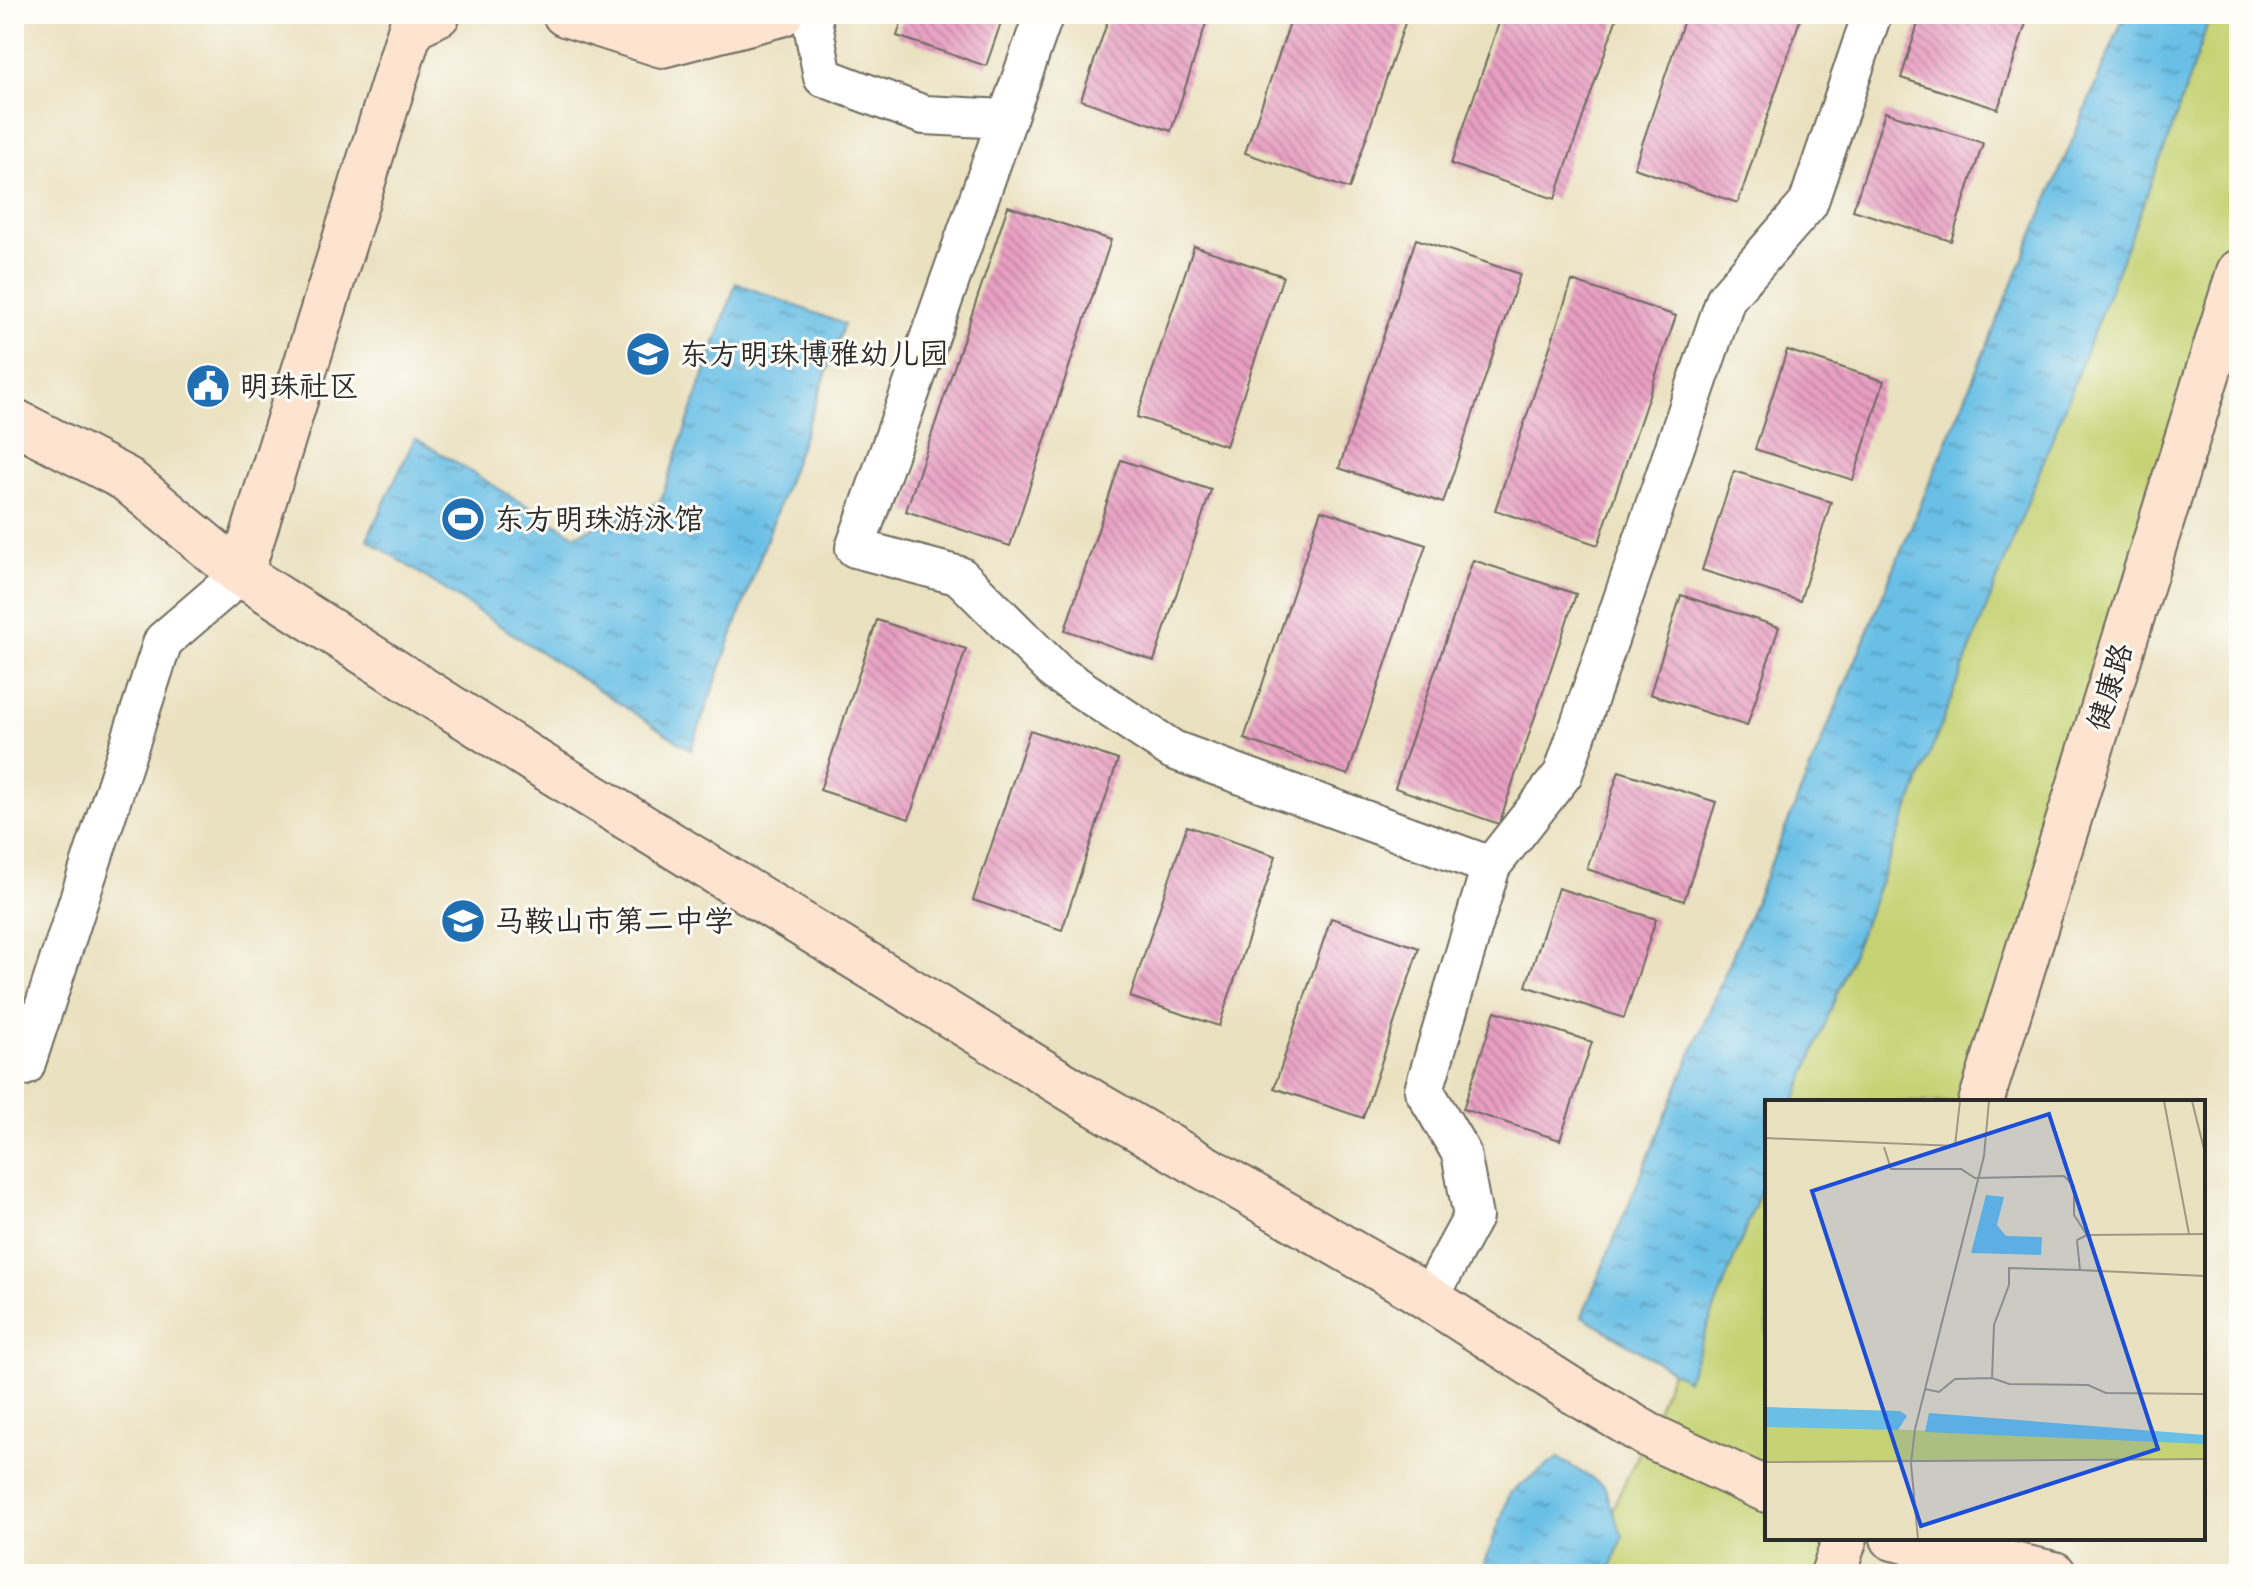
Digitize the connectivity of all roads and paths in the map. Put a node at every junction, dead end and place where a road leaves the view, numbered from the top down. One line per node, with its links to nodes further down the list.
1 (438, 14): 10 (street)
2 (565, 14): 3 (street)
3 (781, 14)
4 (811, 14): 7 (street)
5 (1044, 14): 7 (street)
6 (1872, 14): 11 (street)
7 (1007, 119): 11 (street)
8 (2239, 272): 13 (street, 健康路)
9 (14, 421): 10 (street)
10 (241, 574): 12 (street); 14 (street)
11 (1491, 866): 14 (street)
12 (14, 1069)
13 (1982, 1100)
14 (1429, 1298): 15 (street)
15 (1765, 1489)
16 (1844, 1540): 18 (street)
17 (1902, 1540): 19 (street)
18 (1833, 1574)
19 (2054, 1574)

